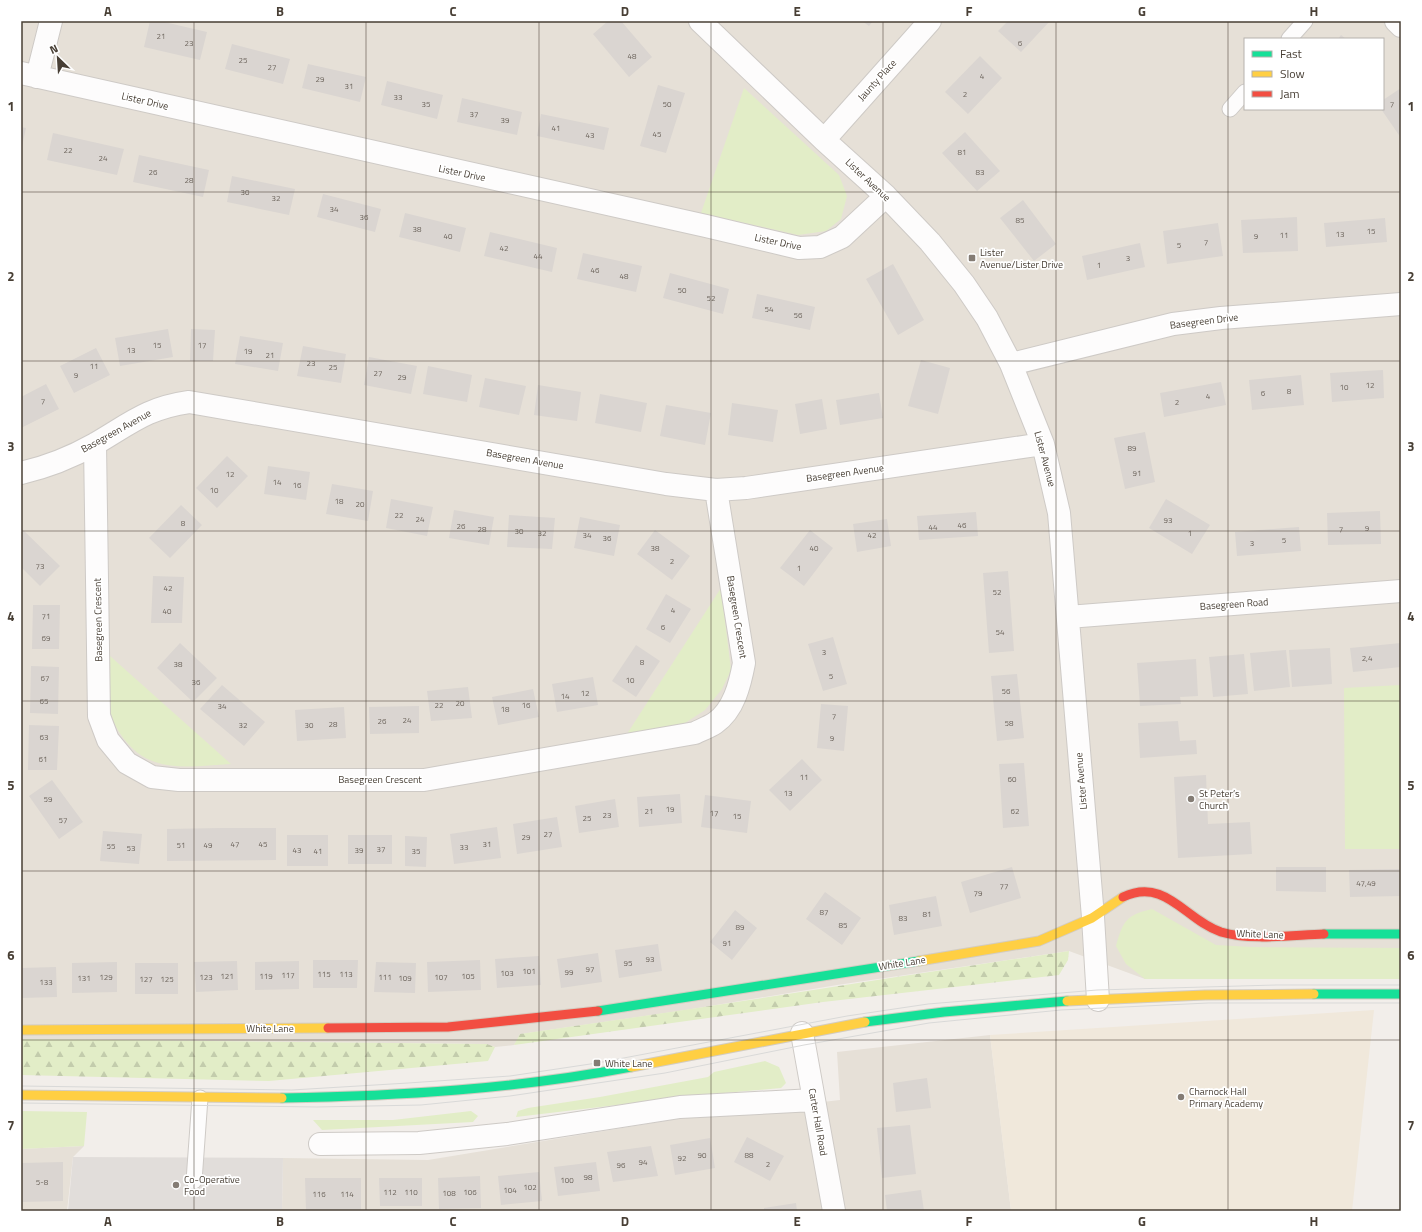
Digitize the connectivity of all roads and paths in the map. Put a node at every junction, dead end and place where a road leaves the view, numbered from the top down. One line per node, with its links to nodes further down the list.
1 (51, 21): 8 (street)
2 (700, 21): 11 (street, Lister Avenue)
3 (930, 21): 11 (street, Jaunty Place)
4 (1305, 21): 7 (lane)
5 (1396, 21): 6 (street)
6 (1401, 26)
7 (1291, 38)
8 (29, 75): 12 (street, Lister Drive)
9 (1244, 93): 10 (lane)
10 (1230, 109)
11 (824, 140): 12 (street, Lister Avenue)
12 (886, 196): 14 (street, Lister Avenue)
13 (1401, 304): 14 (street, Basegreen Drive)
14 (1011, 364): 16 (street, Lister Avenue)
15 (95, 444): 17 (street, Basegreen Avenue); 18 (street, Basegreen Avenue); 18 (street, Basegreen Crescent)
16 (1043, 444): 18 (street, Basegreen Avenue); 20 (street, Lister Avenue)
17 (21, 473)
18 (716, 490)
19 (1401, 591): 20 (street, Basegreen Road)
20 (1068, 617): 21 (street, Lister Avenue)
21 (1093, 917): 22 (street, White Lane); 24 (street, Lister Avenue); 25 (street, White Lane)
22 (1401, 934)
23 (1401, 994): 24 (street)
24 (1098, 1000): 26 (street)
25 (21, 1030)
26 (802, 1034): 28 (street); 29 (street, Carter Hall Road)
27 (21, 1095): 28 (street)
28 (200, 1098): 31 (lane)
29 (814, 1100): 30 (street); 32 (street, Carter Hall Road)
30 (320, 1144)
31 (194, 1181)
32 (834, 1211)

